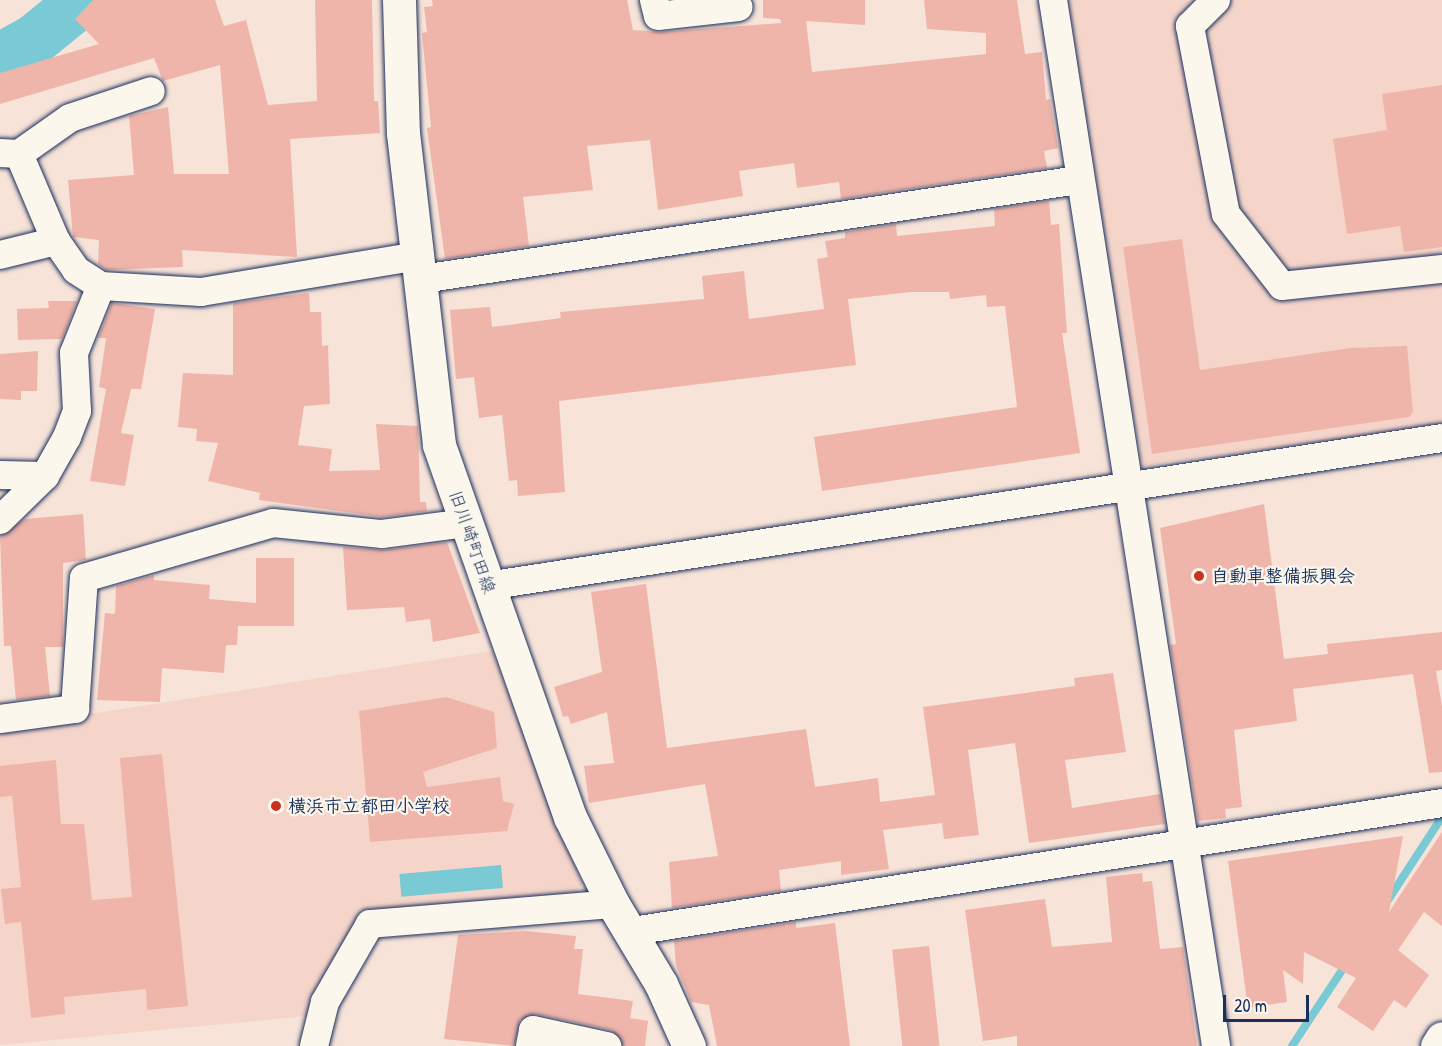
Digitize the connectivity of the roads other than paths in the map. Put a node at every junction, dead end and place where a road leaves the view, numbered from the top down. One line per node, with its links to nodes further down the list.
1 (399, 0): 11 (main road, 旧川崎町田線)
2 (654, 0): 5 (street)
3 (1053, 0): 8 (street)
4 (1216, 0): 12 (street)
5 (738, 7)
6 (151, 91): 7 (street)
7 (9, 154): 9 (street)
8 (1078, 180): 11 (street); 17 (street)
9 (56, 241): 10 (street); 13 (street)
10 (0, 255)
11 (420, 267): 13 (street); 19 (main road, 旧川崎町田線)
12 (1442, 268)
13 (101, 286): 16 (street)
14 (1442, 438): 17 (street)
15 (0, 475): 16 (street)
16 (45, 476): 18 (street)
17 (1129, 484): 20 (street); 23 (street)
18 (0, 520)
19 (465, 523): 20 (main road, 旧川崎町田線); 21 (street)
20 (488, 586): 24 (main road, 旧川崎町田線)
21 (0, 720)
22 (1440, 803): 23 (street)
23 (1182, 841): 25 (street); 31 (street)
24 (613, 904): 25 (main road, 旧川崎町田線); 27 (street)
25 (633, 931): 30 (main road, 旧川崎町田線)
26 (1442, 1038): 32 (main road)
27 (314, 1046)
28 (530, 1046): 29 (street)
29 (607, 1046)
30 (689, 1046)
31 (1216, 1046)
32 (1437, 1046)

